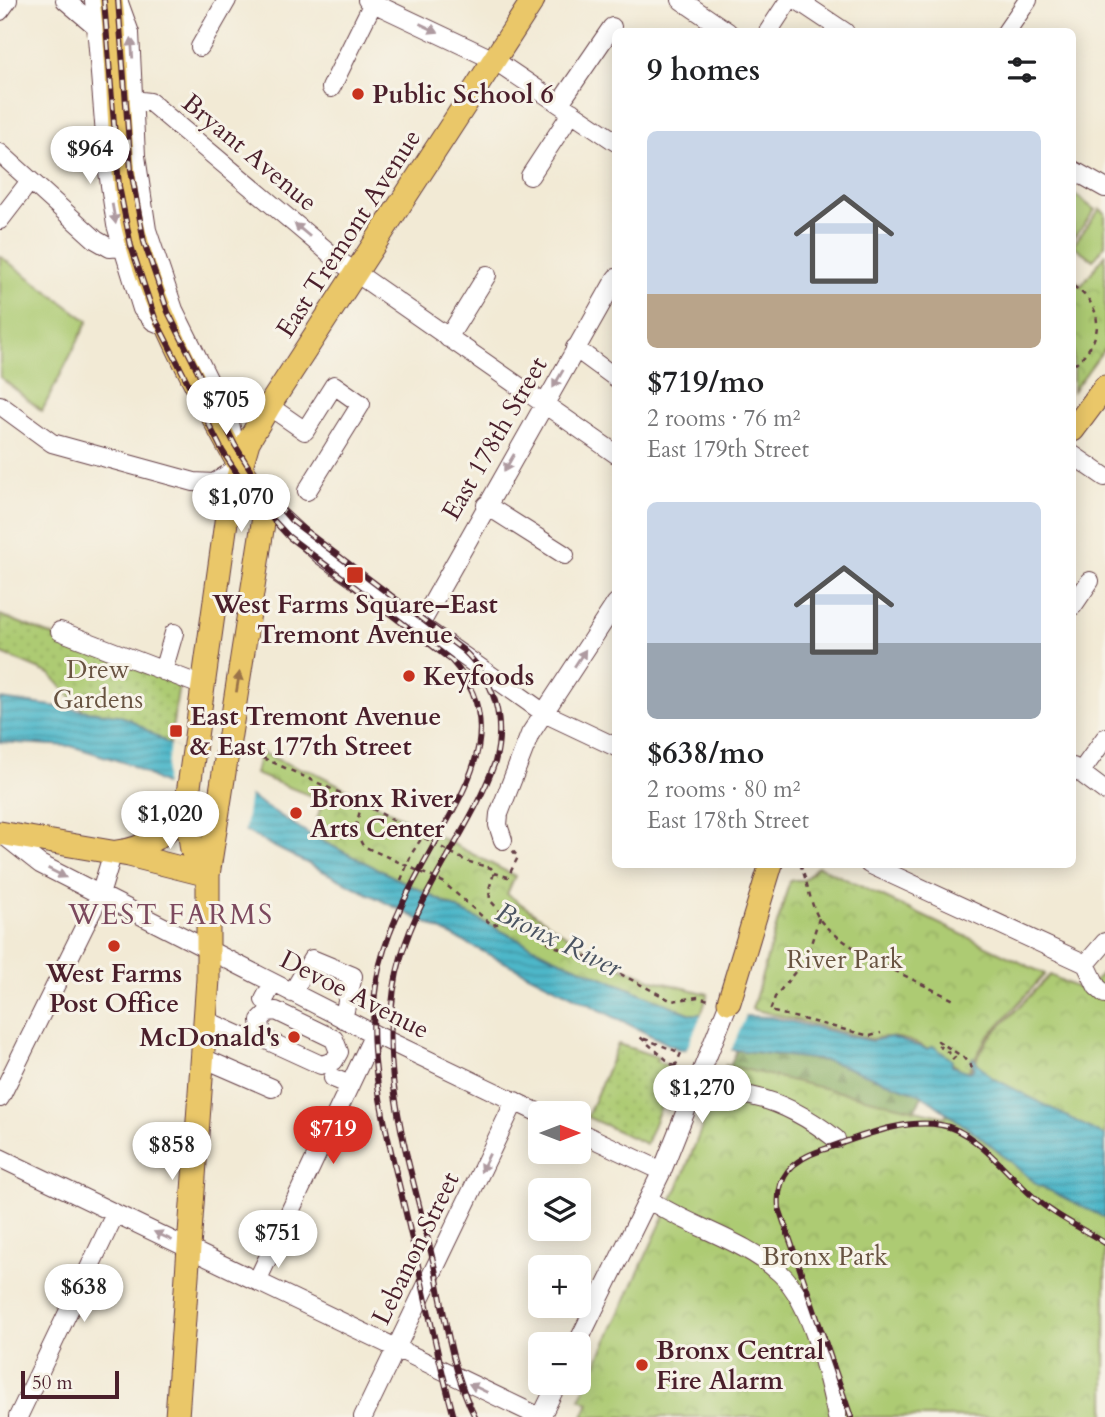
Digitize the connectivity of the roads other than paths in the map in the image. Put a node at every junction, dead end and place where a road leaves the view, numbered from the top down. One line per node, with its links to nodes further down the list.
1 (8, 0): 14 (street)
2 (65, 0): 16 (street)
3 (94, 0): 16 (street)
4 (111, 0): 23 (main road)
5 (118, 0): 25 (street, one-way to 5)
6 (227, 0): 21 (street)
7 (533, 0): 22 (main road, East Tremont Avenue)
8 (681, 0): 17 (street)
9 (789, 0): 18 (street)
10 (797, 0): 19 (street)
11 (1028, 0): 20 (street)
12 (370, 1): 13 (street); 24 (street)
13 (400, 7): 22 (street, one-way to 22)
14 (0, 11)
15 (612, 27): 26 (street)
16 (97, 28): 23 (street)
17 (722, 28)
18 (771, 28)
19 (839, 28)
20 (1009, 28)
21 (200, 47)
22 (494, 60): 26 (street); 35 (main road, East Tremont Avenue)
23 (109, 74): 25 (main road); 34 (street, one-way to 34)
24 (331, 88)
25 (126, 99): 35 (street, Bryant Avenue, one-way to 25); 38 (main road); 49 (street)
26 (566, 108): 27 (street); 30 (street)
27 (612, 139)
28 (0, 153): 31 (street)
29 (1076, 172): 32 (street)
30 (530, 176)
31 (30, 181): 33 (street); 34 (street)
32 (1105, 188)
33 (0, 220)
34 (121, 247): 38 (street)
35 (355, 273): 39 (street, Bryant Avenue); 45 (main road, East Tremont Avenue)
36 (487, 275): 39 (street)
37 (612, 285): 40 (street, East 178th Street)
38 (167, 327): 49 (main road)
39 (448, 338): 43 (street, Bryant Avenue)
40 (575, 348): 41 (street); 43 (street, East 178th Street, one-way to 43)
41 (612, 375)
42 (1105, 387): 46 (main road)
43 (543, 404): 47 (street, Bryant Avenue); 53 (street, East 178th Street, one-way to 53)
44 (0, 405): 49 (street)
45 (269, 406): 49 (main road, East Tremont Avenue); 51 (street)
46 (1076, 426)
47 (612, 451)
48 (1076, 457): 50 (street)
49 (239, 467): 52 (main road); 55 (main road, East Tremont Avenue)
50 (1105, 477)
51 (307, 491)
52 (266, 504): 56 (main road, East Tremont Avenue); 60 (street)
53 (486, 505): 54 (street); 60 (street, East 178th Street)
54 (565, 555)
55 (218, 575): 56 (main road); 64 (main road, East Tremont Avenue)
56 (255, 575): 76 (main road, East Tremont Avenue, one-way to 56)
57 (1090, 581): 58 (street)
58 (1076, 602)
59 (612, 609): 65 (street, one-way to 59)
60 (420, 625): 65 (street)
61 (60, 631): 63 (street)
62 (174, 633): 63 (street)
63 (163, 671): 64 (street)
64 (203, 687): 70 (main road, East Tremont Avenue)
65 (544, 713): 67 (street); 72 (street)
66 (1105, 738): 68 (street)
67 (612, 745)
68 (1076, 770): 69 (street)
69 (1105, 791)
70 (186, 808): 73 (main road); 76 (main road, East Tremont Avenue)
71 (1, 833): 73 (main road); 77 (street, Devoe Avenue, one-way to 77)
72 (503, 840)
73 (113, 852): 76 (main road); 77 (street)
74 (770, 868): 85 (main road)
75 (878, 868): 80 (street)
76 (208, 875): 79 (main road, East Tremont Avenue)
77 (100, 895): 79 (street, Devoe Avenue); 93 (street)
78 (1105, 942): 80 (street)
79 (209, 949): 81 (street, Devoe Avenue); 87 (main road, East Tremont Avenue)
80 (1086, 964): 83 (street)
81 (273, 983): 82 (street, Devoe Avenue); 84 (street)
82 (292, 993): 86 (street, Devoe Avenue); 86 (street)
83 (1105, 994)
84 (264, 1000)
85 (727, 1008): 91 (street)
86 (343, 1019): 88 (street, Devoe Avenue)
87 (205, 1020): 89 (street); 90 (main road, East Tremont Avenue)
88 (374, 1034): 94 (street, Devoe Avenue); 103 (street)
89 (276, 1052)
90 (203, 1058): 92 (street); 102 (main road, East Tremont Avenue)
91 (697, 1084): 97 (street); 99 (street)
92 (272, 1088)
93 (0, 1098)
94 (515, 1101): 95 (street, Devoe Avenue); 105 (street, Lebanon Street, one-way to 105)
95 (528, 1108)
96 (592, 1138): 99 (street)
97 (836, 1139)
98 (0, 1158): 101 (street)
99 (662, 1171): 100 (street)
100 (648, 1199): 104 (street); 111 (street)
101 (115, 1214): 102 (street, one-way to 101); 107 (street)
102 (190, 1248): 103 (street); 108 (main road, East Tremont Avenue)
103 (257, 1281): 105 (street)
104 (583, 1332)
105 (396, 1349): 109 (street, Lebanon Street); 110 (street, one-way to 105)
106 (551, 1395): 110 (street)
107 (18, 1417)
108 (177, 1417)
109 (363, 1417)
110 (540, 1417)
111 (837, 1417)

